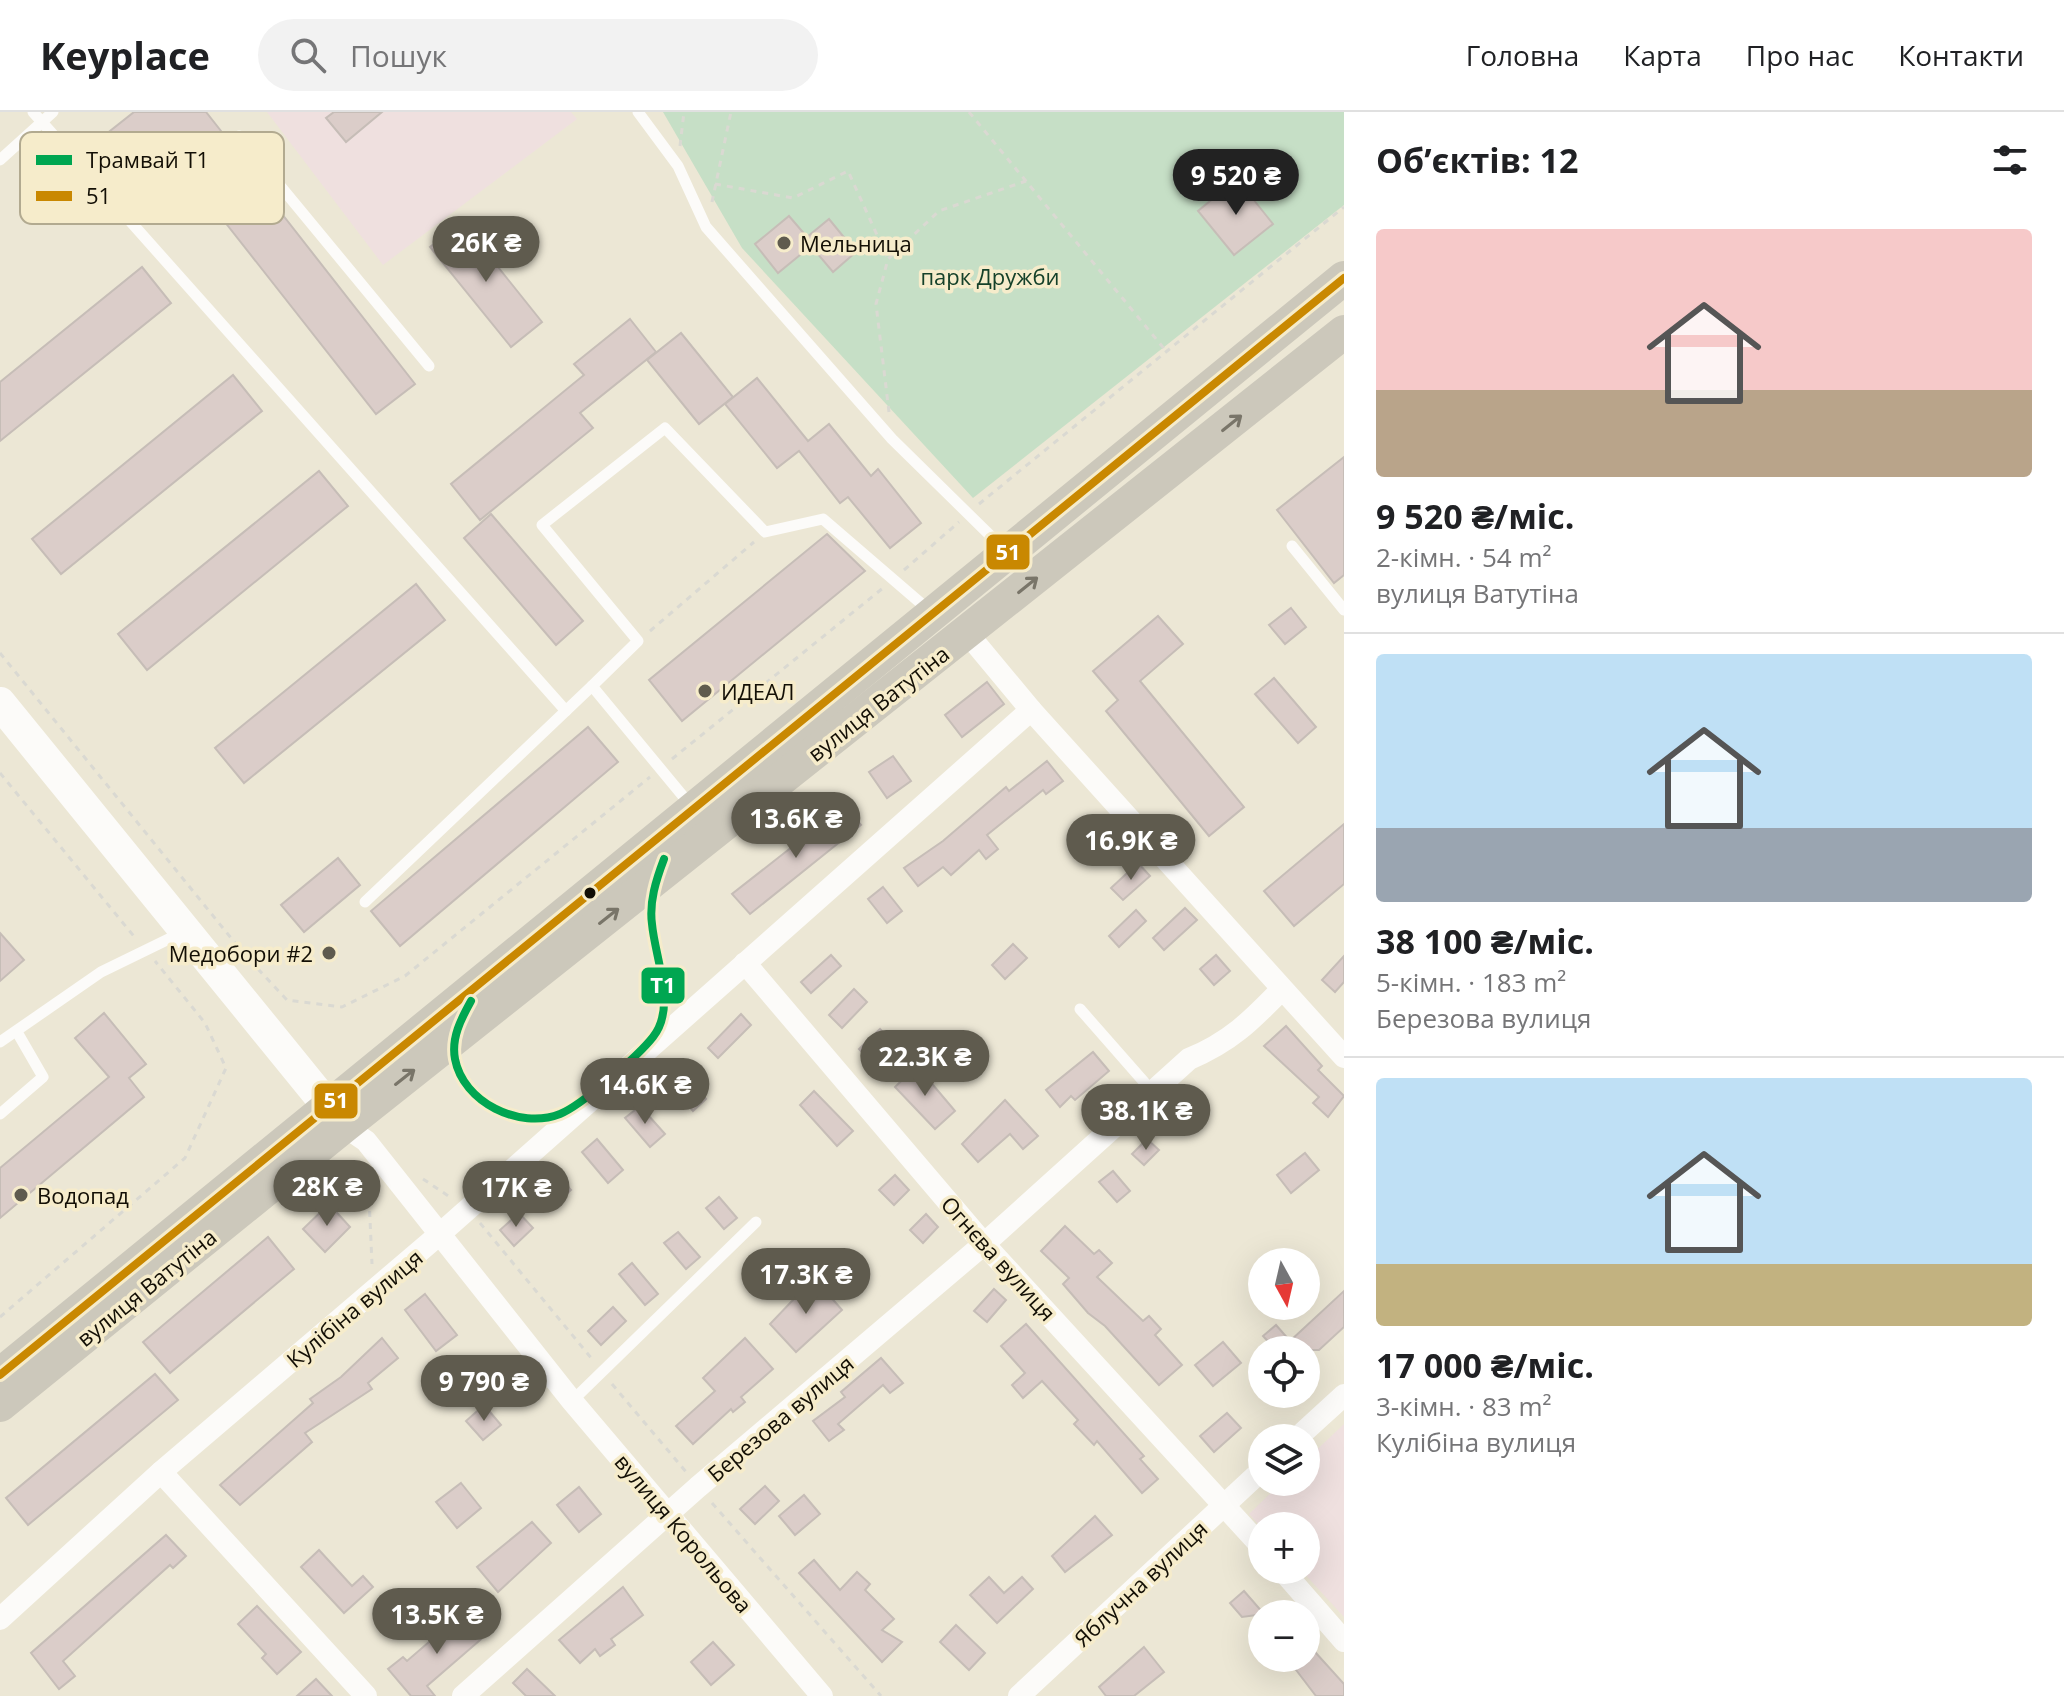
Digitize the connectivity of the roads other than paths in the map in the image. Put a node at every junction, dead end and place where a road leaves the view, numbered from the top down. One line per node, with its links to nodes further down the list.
1 (33, 112): 4 (lane)
2 (53, 112): 4 (lane)
3 (638, 112): 15 (lane)
4 (42, 122): 5 (lane); 6 (lane)
5 (31, 132)
6 (51, 132)
7 (20, 142): 8 (lane)
8 (0, 160)
9 (284, 190): 13 (lane)
10 (133, 224): 22 (lane)
11 (1344, 278): 15 (main road, вулиця Ватутіна)
12 (1344, 332): 18 (main road, вулиця Ватутіна, one-way to 12)
13 (429, 366)
14 (1292, 546): 16 (lane)
15 (1007, 552): 17 (main road, вулиця Ватутіна)
16 (1344, 610)
17 (931, 612): 19 (lane); 23 (main road, вулиця Ватутіна)
18 (967, 633): 21 (street); 34 (main road, вулиця Ватутіна, one-way to 18)
19 (592, 686): 22 (lane); 23 (lane)
20 (0, 703): 25 (street, вулиця Корольова)
21 (1031, 710): 26 (street, Кулібіна вулиця); 27 (street)
22 (566, 711): 24 (lane)
23 (695, 811): 34 (main road, вулиця Ватутіна)
24 (365, 902)
25 (185, 931): 29 (lane); 34 (street, вулиця Корольова)
26 (745, 963): 36 (street, Кулібіна вулиця); 37 (street, Огнєва вулиця)
27 (1281, 990): 31 (street); 32 (street, Березова вулиця)
28 (1080, 1009): 32 (lane)
29 (17, 1032): 30 (lane); 33 (lane)
30 (0, 1042)
31 (1344, 1057)
32 (1152, 1091): 37 (street, Березова вулиця)
33 (0, 1114)
34 (336, 1116): 36 (street, вулиця Корольова); 38 (main road, вулиця Ватутіна); 41 (main road, вулиця Ватутіна)
35 (756, 1222): 40 (lane)
36 (441, 1233): 40 (street, вулиця Корольова); 43 (street, Кулібіна вулиця)
37 (984, 1244): 45 (street, Огнєва вулиця); 46 (street, Березова вулиця)
38 (0, 1375)
39 (1344, 1395): 42 (street)
40 (572, 1401): 46 (street, вулиця Корольова)
41 (0, 1405)
42 (1312, 1424)
43 (161, 1472): 49 (street, Кулібіна вулиця); 51 (street)
44 (1248, 1483): 45 (street, Яблучна вулиця)
45 (1225, 1504): 47 (street, Огнєва вулиця); 54 (street, Яблучна вулиця)
46 (668, 1514): 52 (street, Березова вулиця); 53 (street, вулиця Корольова)
47 (1248, 1531)
48 (1294, 1584): 50 (street)
49 (0, 1619)
50 (1344, 1641)
51 (366, 1696)
52 (463, 1696)
53 (822, 1696)
54 (1019, 1696)

